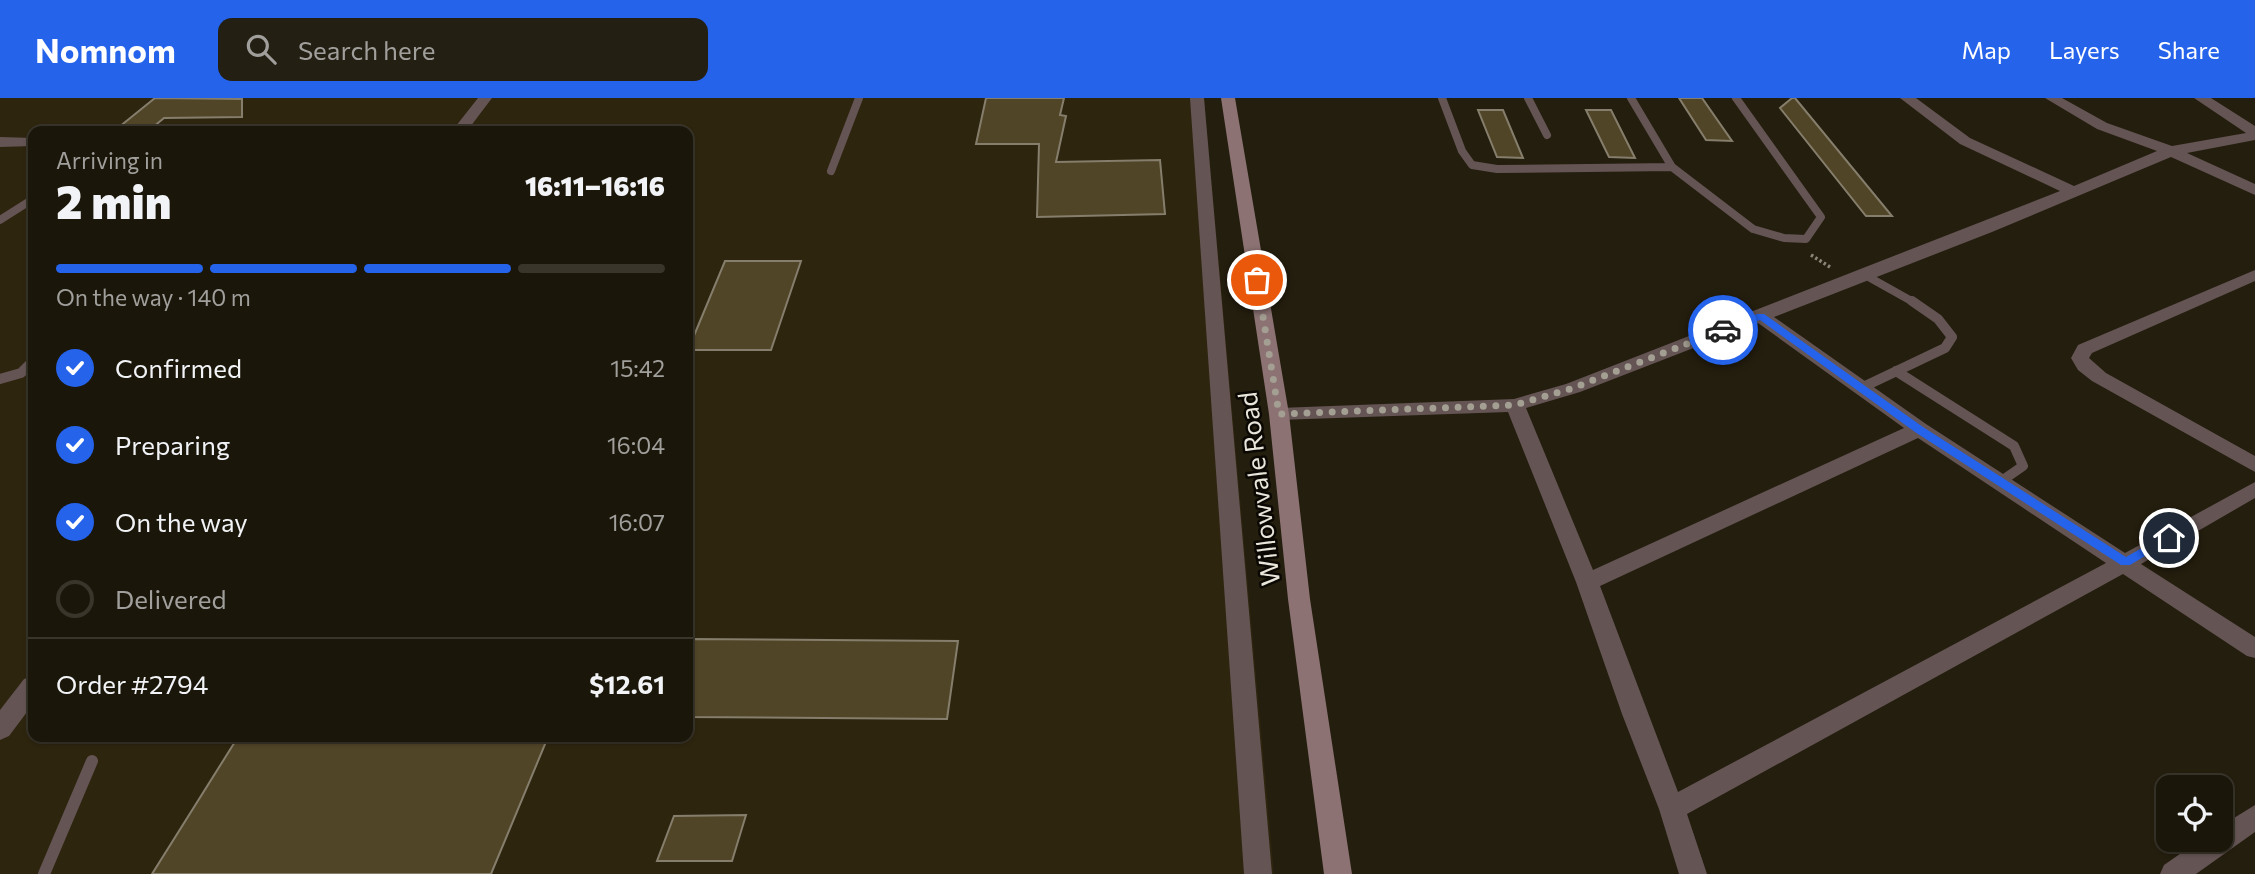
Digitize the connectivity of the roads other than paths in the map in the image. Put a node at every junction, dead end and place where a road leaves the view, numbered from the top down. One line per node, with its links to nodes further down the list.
1 (485, 98): 12 (street)
2 (859, 98): 19 (lane)
3 (1197, 98): 46 (street)
4 (1228, 98): 32 (main road, Willowvale Road)
5 (1443, 98): 18 (lane)
6 (1528, 98): 14 (lane)
7 (1631, 98): 18 (lane)
8 (1736, 98): 18 (lane)
9 (1907, 98): 21 (street)
10 (2052, 98): 17 (street)
11 (2201, 98): 13 (street)
12 (463, 126)
13 (2255, 134): 17 (street)
14 (1547, 135)
15 (0, 142): 16 (street)
16 (28, 142)
17 (2171, 151): 20 (street); 21 (street)
18 (1672, 167)
19 (831, 171)
20 (2255, 190)
21 (2074, 192): 25 (street)
22 (28, 202): 23 (lane)
23 (0, 220)
24 (2255, 275): 34 (street)
25 (1858, 278): 26 (street); 28 (lane)
26 (1761, 316): 30 (street); 31 (street)
27 (28, 365): 29 (lane)
28 (1896, 371): 30 (lane); 35 (lane)
29 (0, 379)
30 (1861, 388): 33 (street)
31 (1515, 405): 32 (street); 38 (street)
32 (1279, 414): 47 (main road, Willowvale Road)
33 (1919, 429): 35 (street); 38 (street)
34 (2255, 465)
35 (2000, 482): 37 (street)
36 (2255, 489): 37 (street)
37 (2126, 562): 39 (street); 43 (street)
38 (1587, 582): 43 (street)
39 (2255, 649)
40 (28, 693): 41 (street)
41 (0, 729)
42 (92, 761): 45 (lane)
43 (1672, 809): 48 (street)
44 (2255, 817): 49 (street)
45 (44, 874)
46 (1258, 874)
47 (1338, 874)
48 (1693, 874)
49 (2174, 874)

